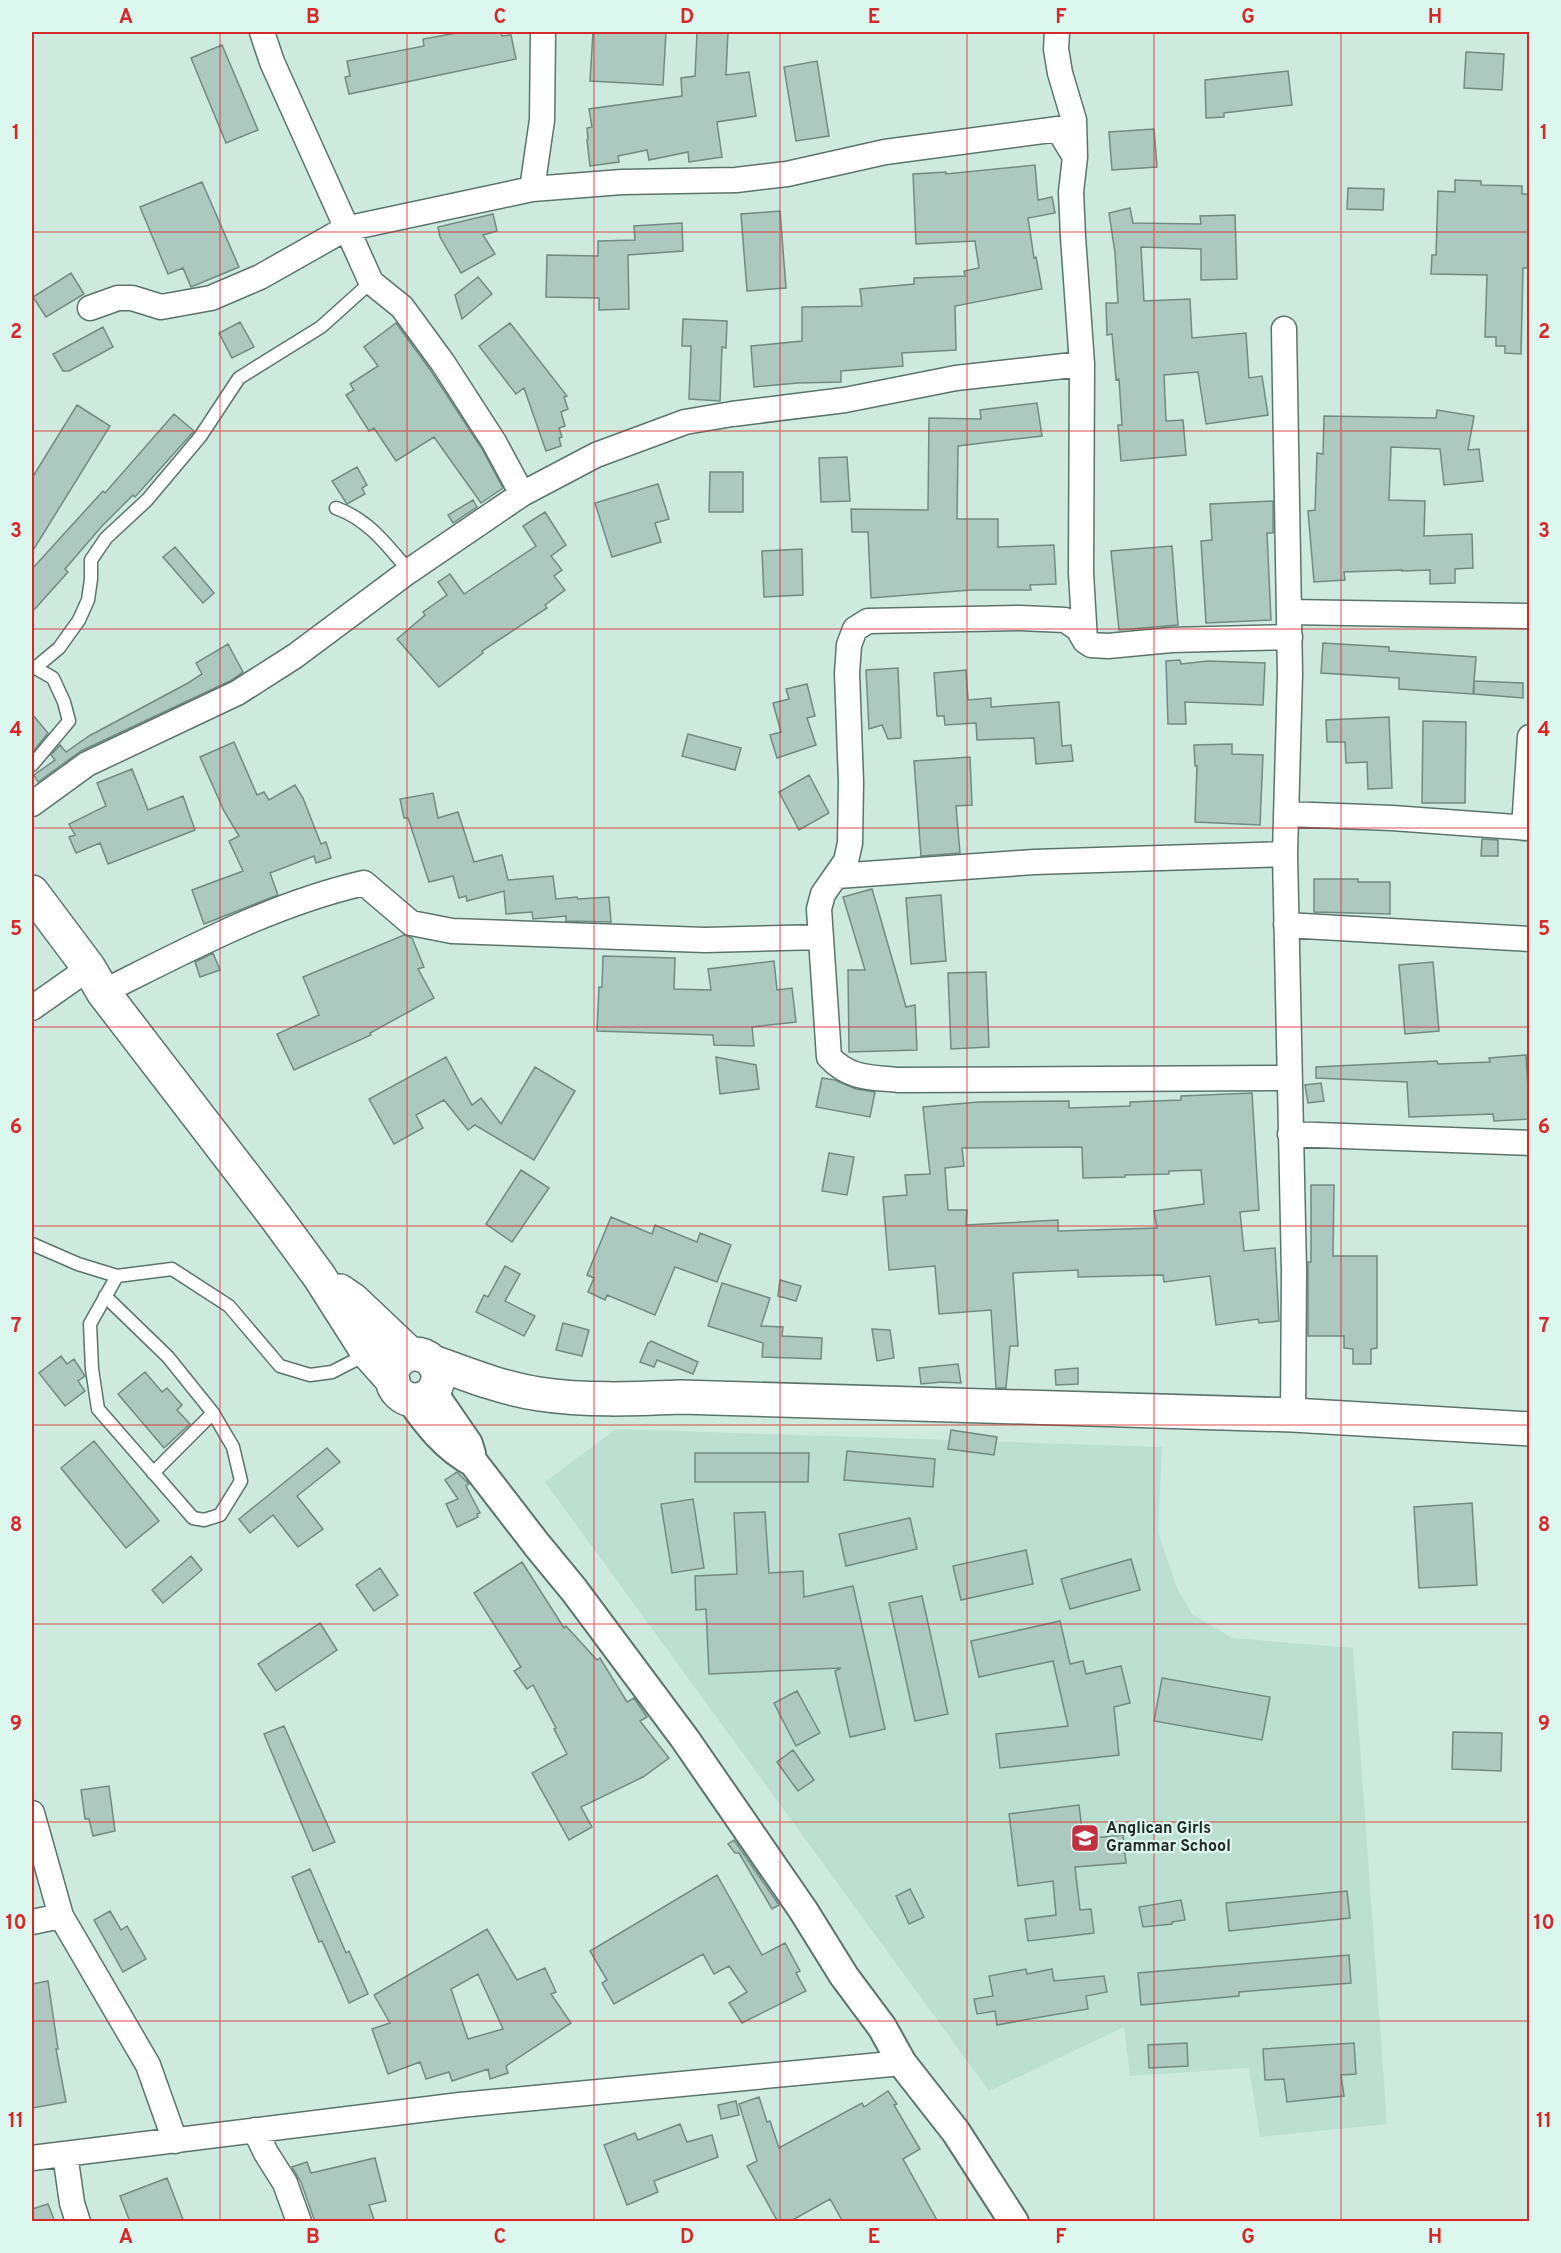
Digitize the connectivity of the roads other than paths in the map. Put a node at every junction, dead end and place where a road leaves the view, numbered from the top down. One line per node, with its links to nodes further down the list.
1 (262, 32): 6 (street)
2 (543, 32): 5 (street)
3 (1057, 32): 4 (street)
4 (1075, 157): 5 (street); 10 (street)
5 (532, 189): 6 (street)
6 (345, 229): 7 (street); 8 (street)
7 (371, 282): 11 (street); 18 (lane)
8 (90, 308)
9 (1284, 329): 14 (street)
10 (1082, 364): 11 (street); 17 (street)
11 (522, 494): 13 (street)
12 (336, 508): 13 (lane)
13 (409, 572): 21 (street)
14 (1289, 612): 15 (street); 16 (street)
15 (1530, 616)
16 (1290, 638): 17 (street); 22 (street)
17 (1085, 641): 25 (street)
18 (33, 667): 20 (lane)
19 (1530, 737): 23 (street)
20 (32, 765)
21 (32, 804)
22 (1286, 814): 23 (street); 24 (street)
23 (1527, 828)
24 (1285, 854): 25 (street); 27 (street)
25 (837, 876): 28 (street)
26 (32, 892): 30 (main road)
27 (1286, 925): 29 (street); 32 (street)
28 (821, 937): 30 (street); 32 (street)
29 (1530, 939)
30 (96, 980): 31 (street); 37 (main road)
31 (32, 1008)
32 (1289, 1078): 33 (street)
33 (1290, 1134): 34 (street); 42 (street)
34 (1530, 1143)
35 (32, 1244): 36 (lane)
36 (117, 1276): 38 (lane); 39 (lane)
37 (319, 1276): 39 (main road); 40 (main road)
38 (105, 1296): 41 (lane); 44 (lane)
39 (368, 1353): 40 (main road)
40 (419, 1379): 42 (main road); 48 (street)
41 (213, 1413): 44 (lane); 44 (lane)
42 (1293, 1415): 43 (main road)
43 (1530, 1429)
44 (153, 1473)
45 (32, 1812): 46 (street)
46 (61, 1916): 47 (street); 50 (street)
47 (32, 1922)
48 (902, 2063): 49 (street); 55 (street)
49 (255, 2130): 50 (street); 54 (street)
50 (175, 2141): 51 (street)
51 (65, 2154): 52 (street); 53 (street)
52 (32, 2158)
53 (78, 2222)
54 (299, 2222)
55 (1014, 2222)

